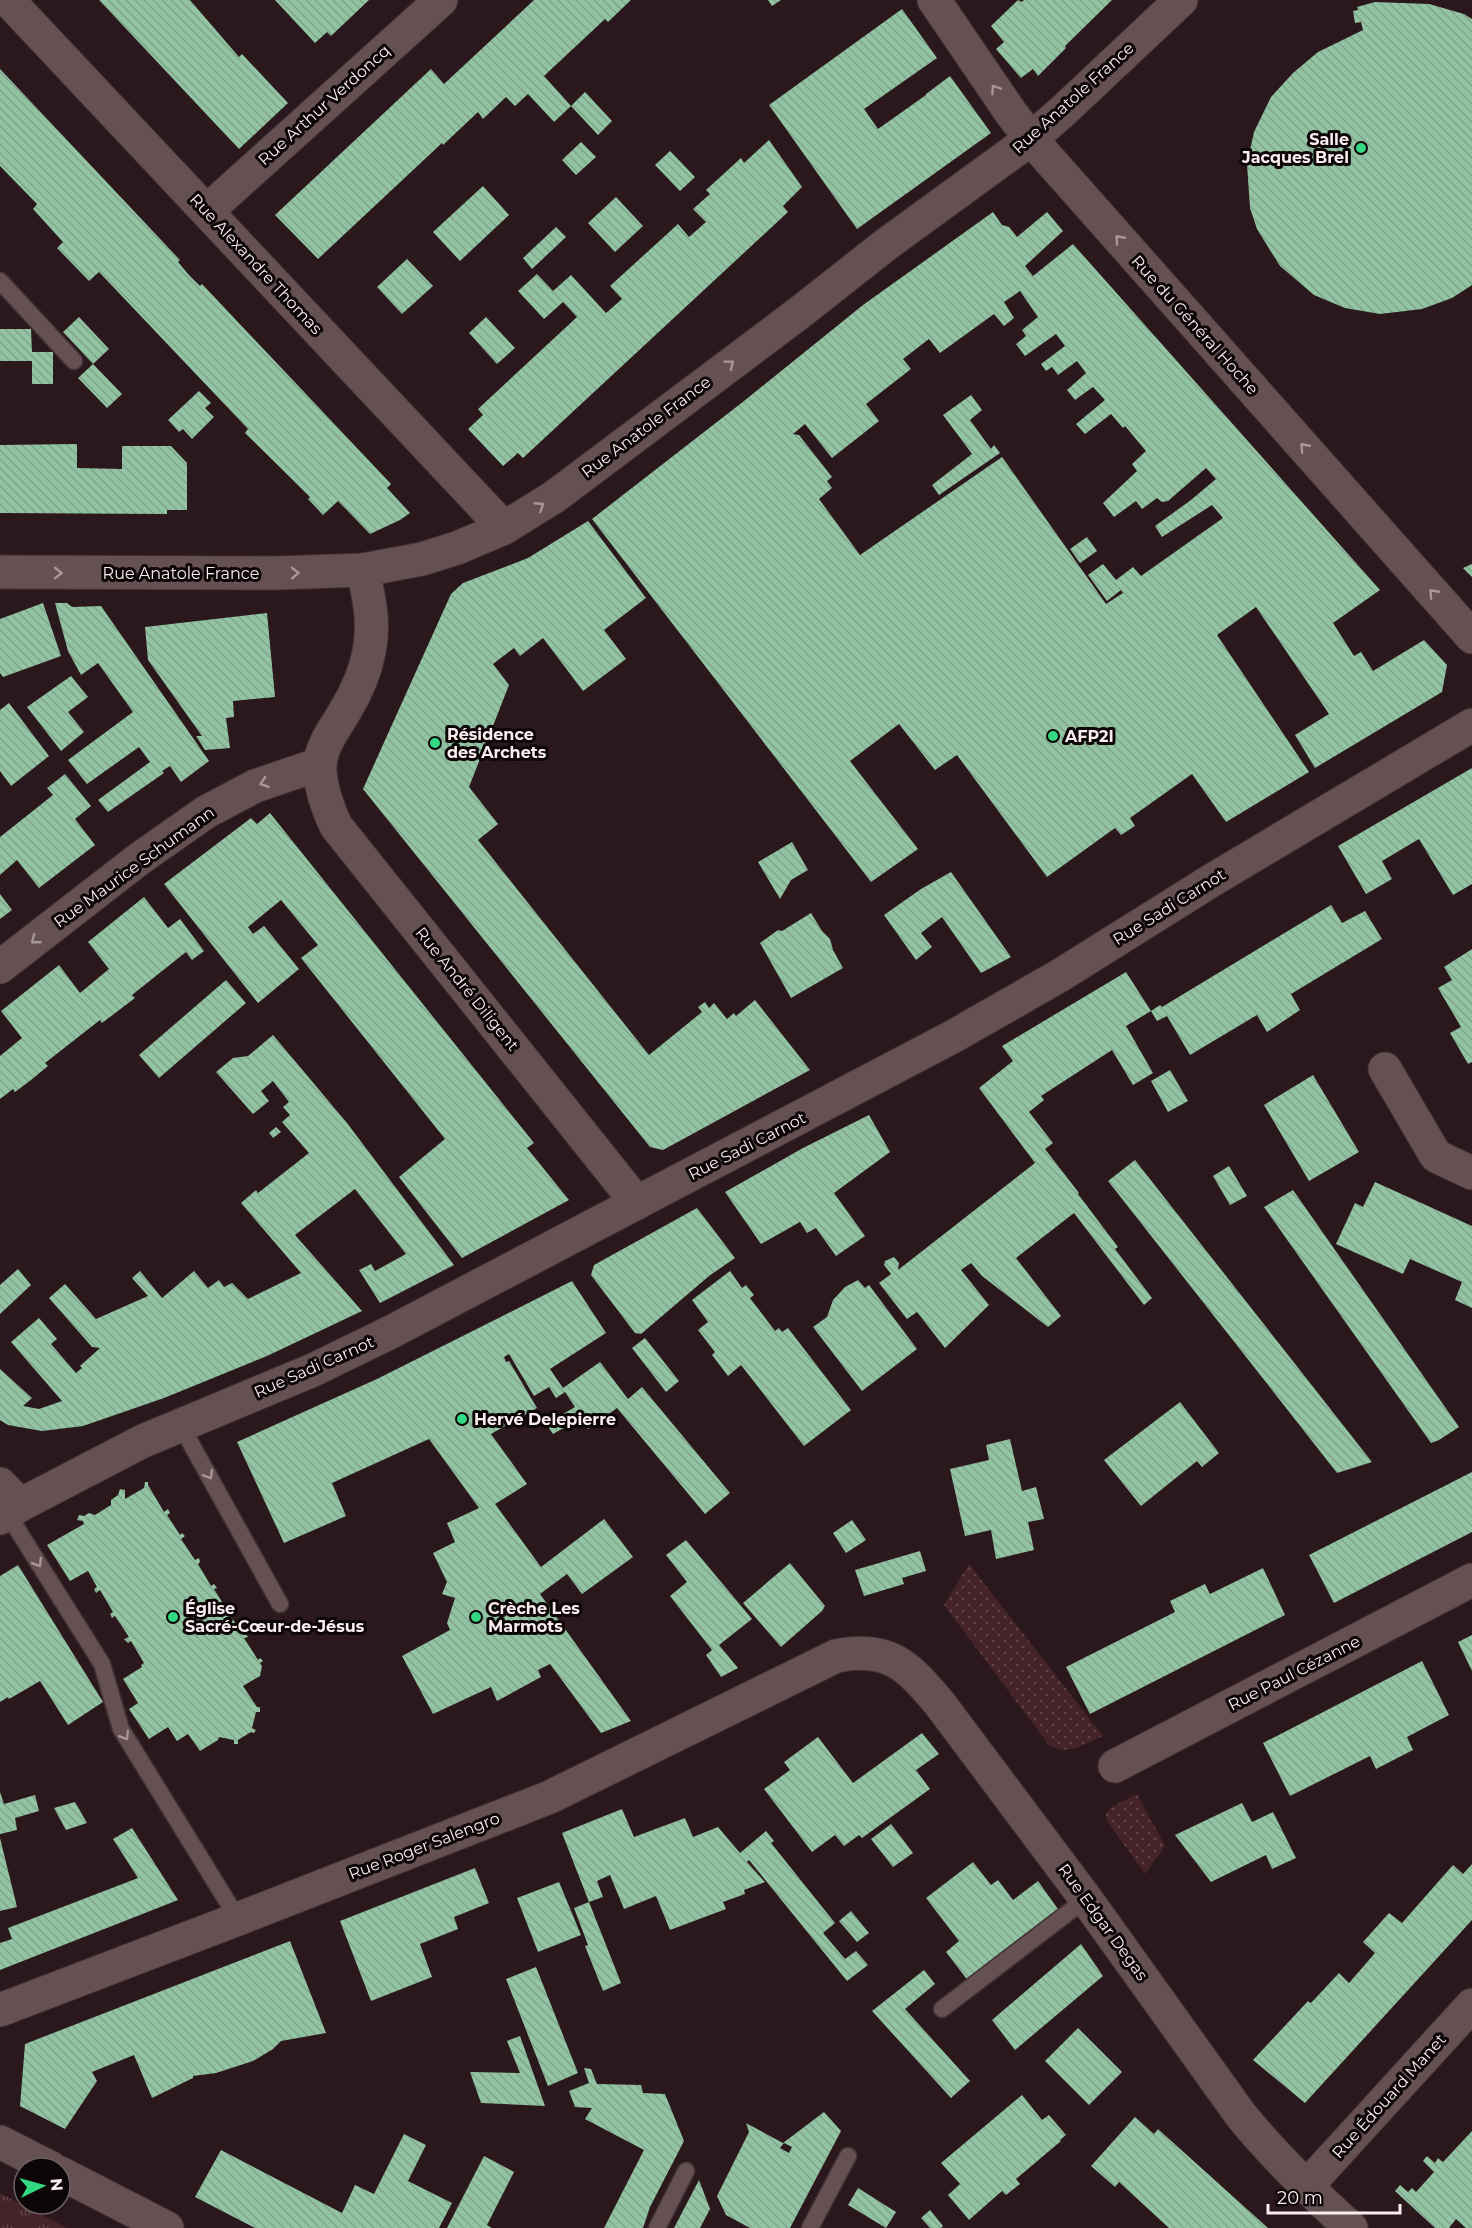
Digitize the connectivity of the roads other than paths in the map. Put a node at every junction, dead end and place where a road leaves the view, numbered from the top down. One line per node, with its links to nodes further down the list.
1 (441, 0): 6 (street, Rue Arthur Verdoncq)
2 (934, 0): 5 (street, Rue du Général Hoche, one-way to 2)
3 (1181, 0): 5 (street, Rue Anatole France)
4 (6, 5): 6 (street, Rue Alexandre Thomas)
5 (1031, 139): 9 (street, Rue Anatole France, one-way to 5); 12 (street, Rue du Général Hoche, one-way to 5)
6 (207, 211): 9 (street, Rue Alexandre Thomas)
7 (0, 281): 8 (lane)
8 (74, 361)
9 (504, 528): 10 (street, Rue Anatole France)
10 (363, 570): 11 (street, Rue Anatole France, one-way to 10); 14 (street)
11 (0, 572)
12 (1472, 637)
13 (1472, 725): 18 (street, Rue Sadi Carnot)
14 (320, 764): 15 (street, Rue Maurice Schumann, one-way to 15); 18 (street, Rue André Diligent)
15 (0, 967)
16 (1384, 1069): 17 (street)
17 (1472, 1173)
18 (637, 1203): 19 (street, Rue Sadi Carnot)
19 (180, 1424): 20 (street, Rue Sadi Carnot); 22 (lane, one-way to 22)
20 (7, 1505): 26 (lane, one-way to 26)
21 (1472, 1580): 24 (street, Rue Paul Cézanne)
22 (280, 1604)
23 (836, 1656): 25 (street, Rue Edgar Degas); 26 (street, Rue Roger Salengro)
24 (1115, 1766)
25 (1086, 1899): 28 (lane); 35 (street, Rue Edgar Degas)
26 (238, 1920): 29 (street, Rue Roger Salengro)
27 (1472, 2005): 35 (street, Rue Édouard Manet)
28 (942, 2009)
29 (0, 2010)
30 (0, 2142): 31 (street)
31 (27, 2156)
32 (848, 2156): 38 (lane)
33 (686, 2171): 37 (lane)
34 (72, 2179): 36 (street)
35 (1306, 2187): 39 (street, Rue Edgar Degas)
36 (167, 2228)
37 (657, 2228)
38 (810, 2228)
39 (1351, 2228)

